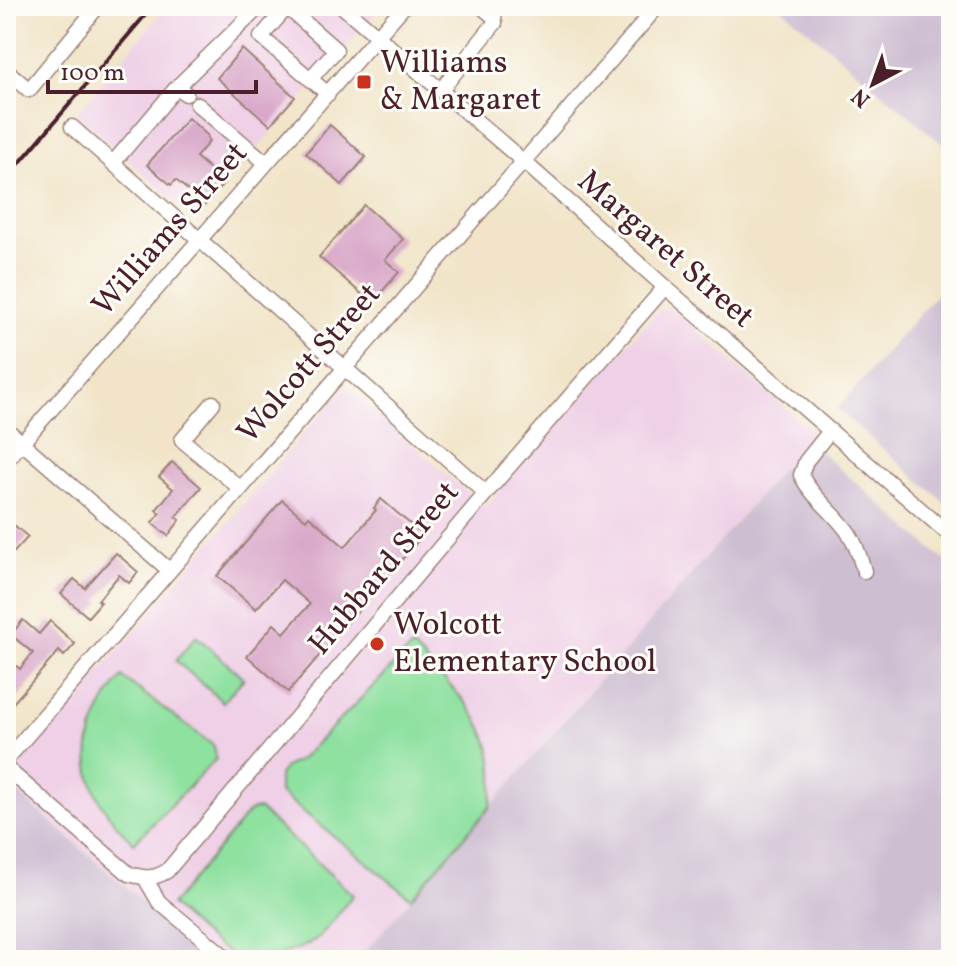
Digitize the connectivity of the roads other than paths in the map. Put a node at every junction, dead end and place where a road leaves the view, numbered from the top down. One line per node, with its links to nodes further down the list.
1 (98, 6): 9 (street)
2 (260, 6): 13 (street)
3 (342, 6): 8 (street, Margaret Street)
4 (404, 6): 8 (street, Williams Street)
5 (481, 6): 11 (street)
6 (658, 6): 15 (street, Wolcott Street)
7 (288, 7): 10 (street); 10 (street)
8 (378, 36): 11 (street, Margaret Street); 12 (street, Williams Street)
9 (6, 70)
10 (310, 79): 12 (street)
11 (441, 90): 15 (street, Margaret Street)
12 (328, 94): 17 (street, Williams Street)
13 (187, 95): 16 (street); 17 (street)
14 (72, 127): 16 (street)
15 (523, 161): 19 (street, Margaret Street); 20 (street, Wolcott Street)
16 (113, 163): 18 (street)
17 (266, 163): 18 (street, Williams Street)
18 (199, 240): 20 (street); 24 (street, Williams Street)
19 (665, 287): 23 (street, Margaret Street); 27 (street, Hubbard Street)
20 (344, 368): 26 (street, Wolcott Street); 27 (street)
21 (213, 403): 26 (street)
22 (6, 429): 24 (street)
23 (830, 431): 28 (street, Margaret Street); 30 (street)
24 (22, 443): 25 (street, Williams Street); 29 (street)
25 (6, 461)
26 (240, 488): 29 (street, Wolcott Street)
27 (486, 493): 33 (street, Hubbard Street)
28 (951, 536)
29 (169, 570): 31 (street, Wolcott Street)
30 (864, 571)
31 (6, 760)
32 (6, 768): 33 (street)
33 (145, 878): 34 (street)
34 (229, 960)

